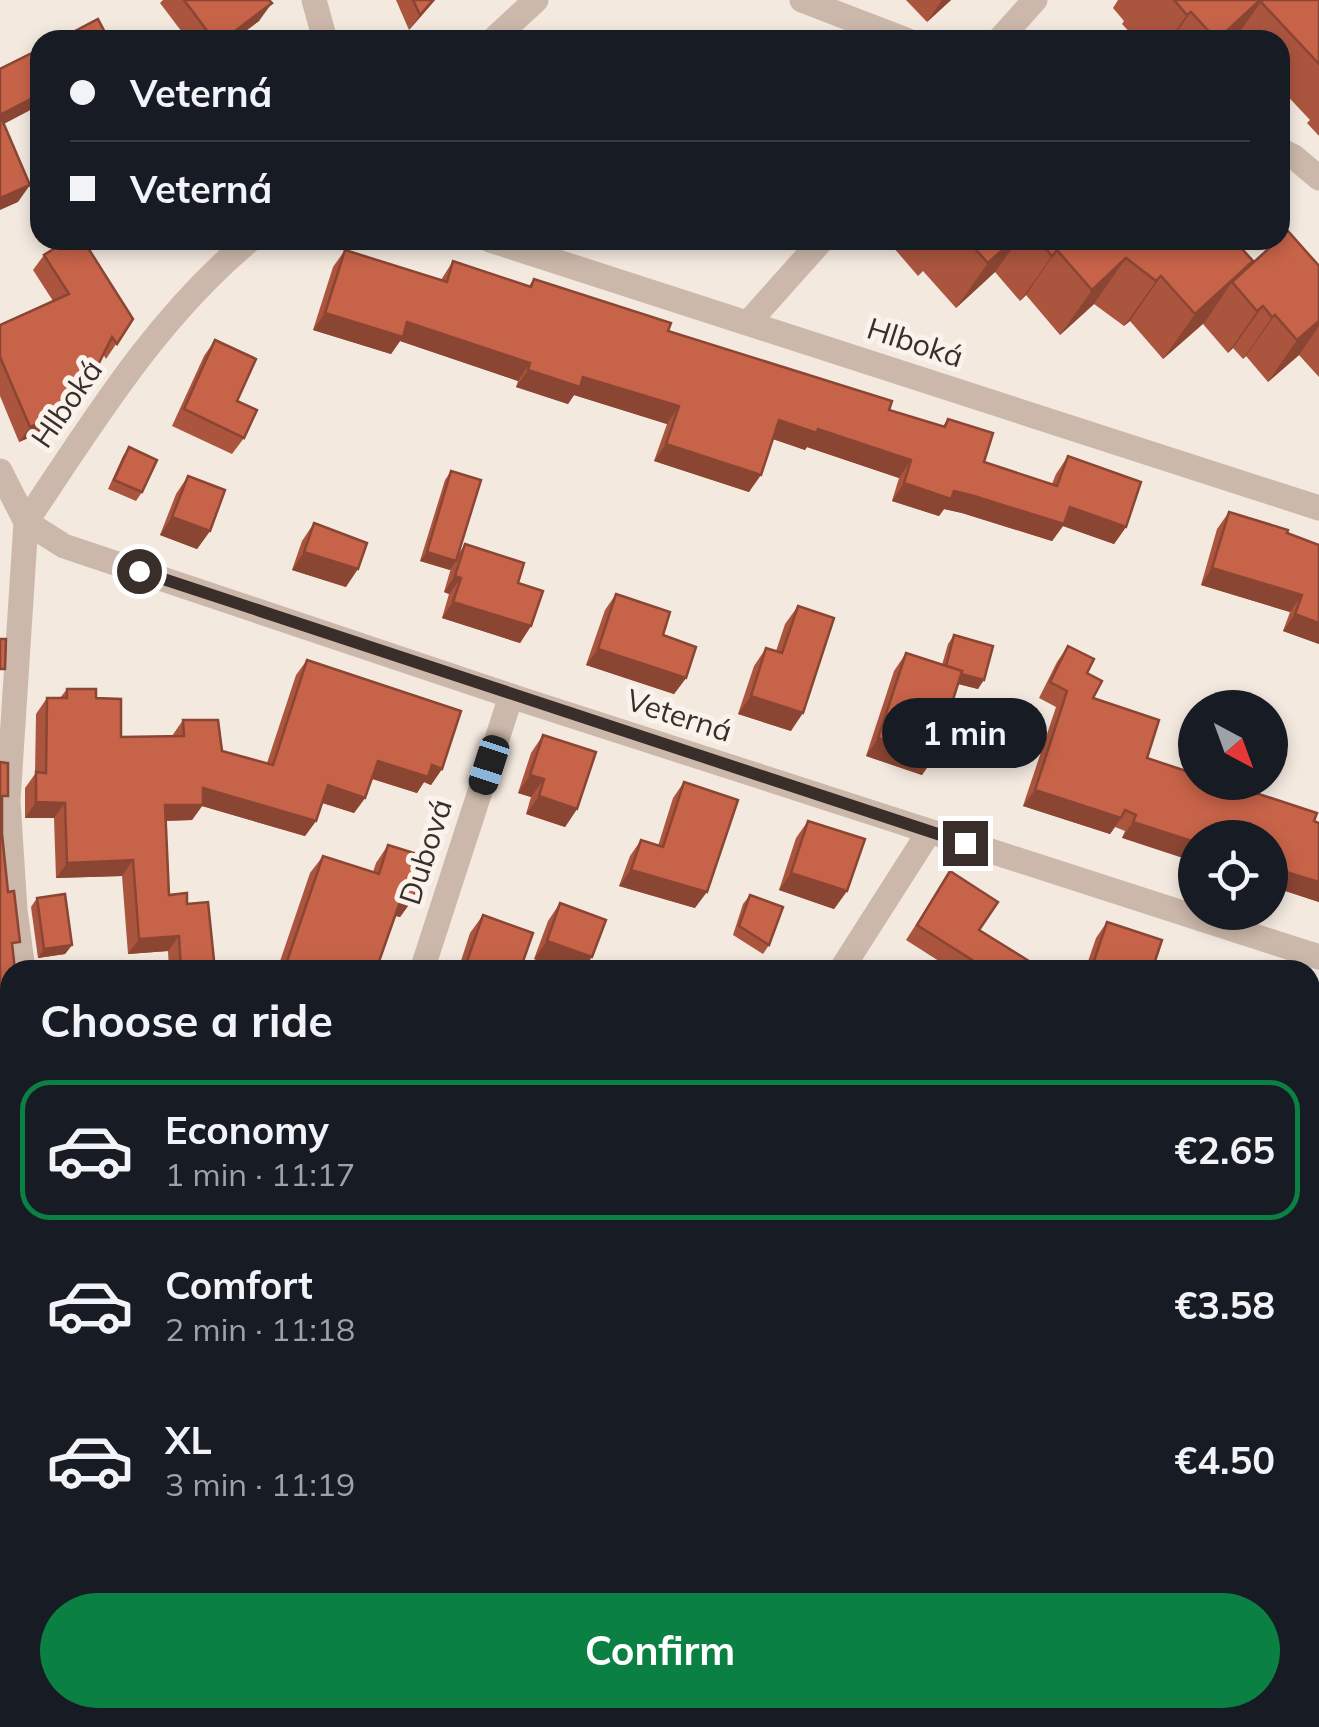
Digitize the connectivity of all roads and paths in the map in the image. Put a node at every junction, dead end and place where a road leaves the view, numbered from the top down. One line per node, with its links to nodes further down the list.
1 (314, 0): 5 (street)
2 (536, 0): 6 (street)
3 (802, 0): 7 (street)
4 (1035, 0): 8 (street)
5 (322, 30)
6 (504, 30)
7 (880, 30)
8 (1009, 30)
9 (1290, 156): 10 (street)
10 (1318, 173)
11 (238, 250): 17 (street, Hlboká)
12 (521, 250): 14 (street, Hlboká)
13 (813, 250): 14 (street)
14 (748, 323): 16 (street, Hlboká)
15 (0, 470): 17 (street)
16 (1319, 508)
17 (26, 522): 18 (street, Veterná); 21 (street)
18 (511, 696): 19 (street, Veterná); 22 (street, Dubová)
19 (929, 832): 20 (street, Veterná); 23 (street)
20 (1319, 957)
21 (22, 960)
22 (425, 960)
23 (848, 960)

